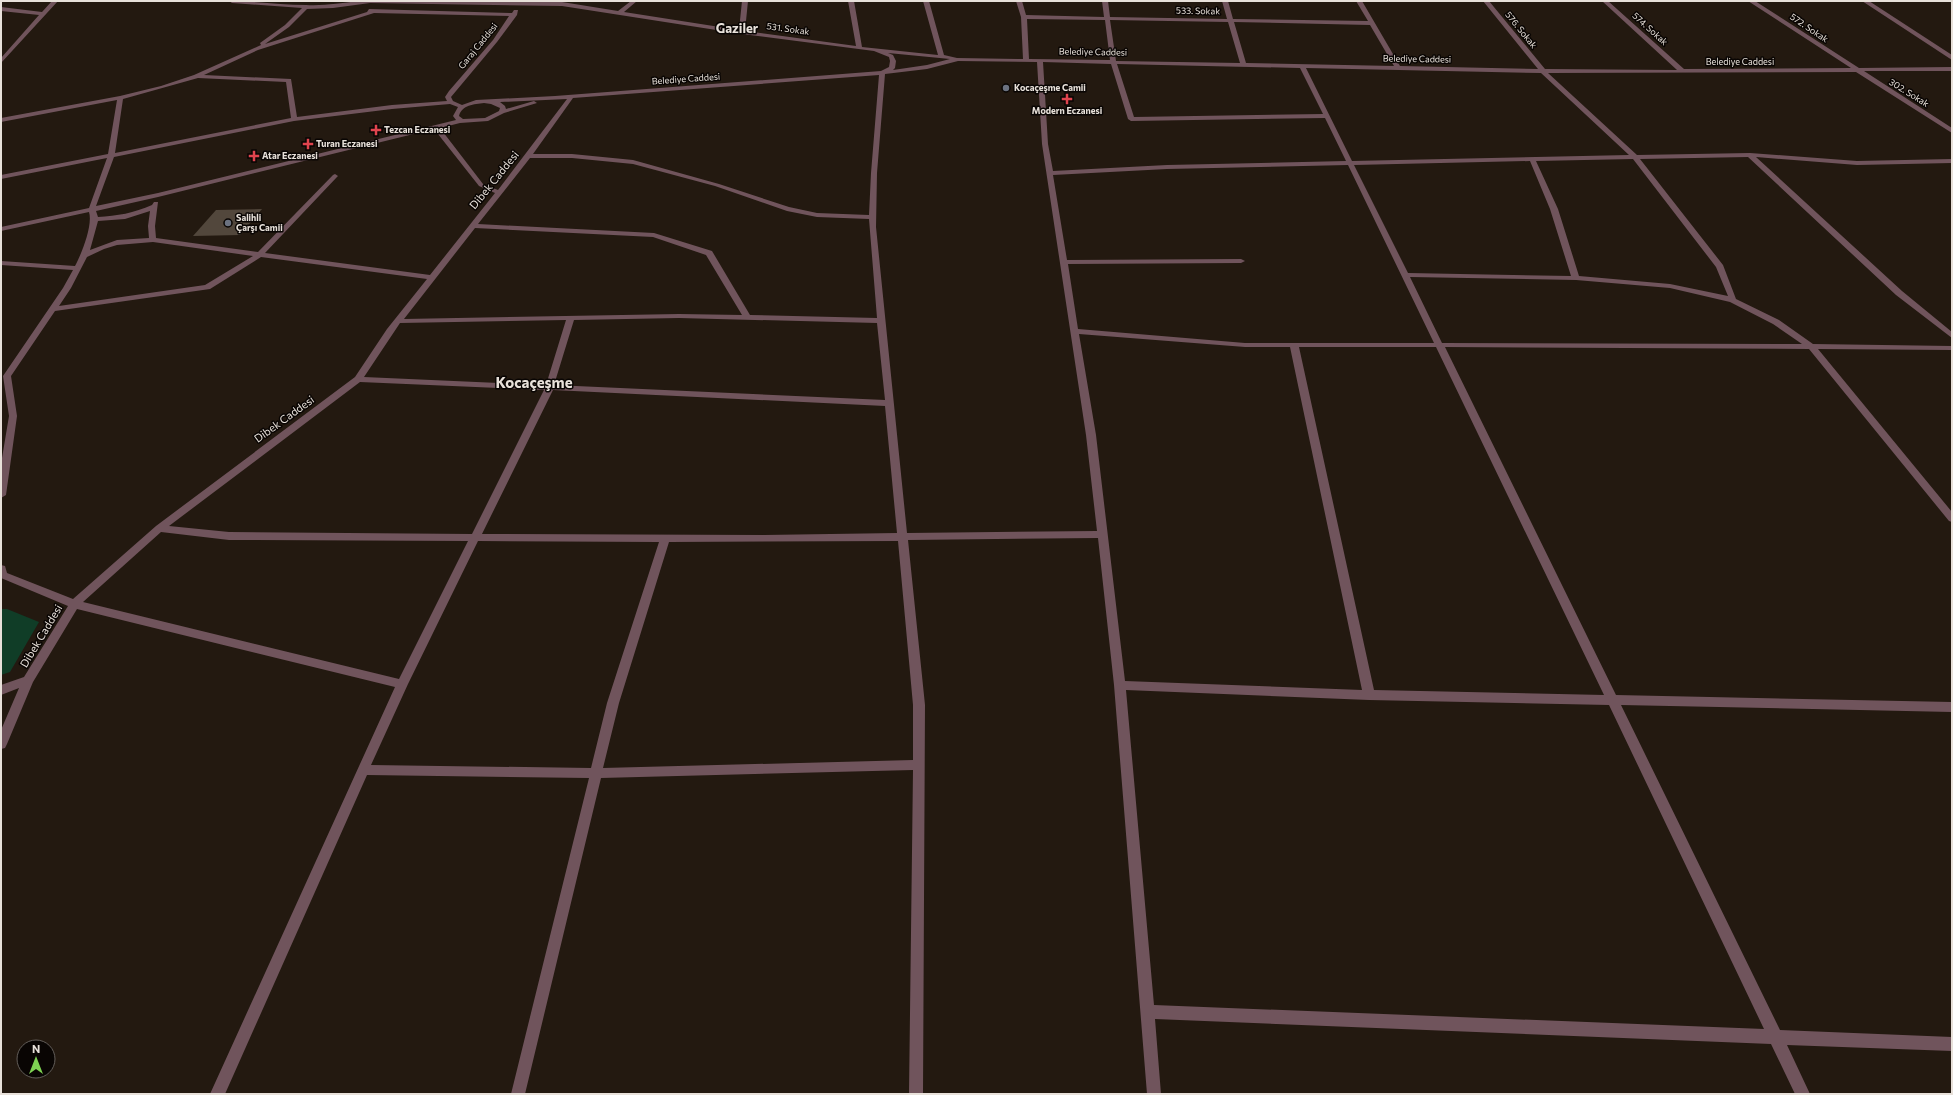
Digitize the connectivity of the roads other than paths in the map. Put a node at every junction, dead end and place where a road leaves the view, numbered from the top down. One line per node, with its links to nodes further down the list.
1 (55, 1): 22 (street)
2 (232, 1): 18 (street)
3 (339, 1): 17 (street)
4 (634, 1): 21 (street)
5 (746, 1): 28 (street)
6 (851, 1): 29 (street)
7 (926, 1): 32 (street)
8 (1018, 1): 24 (street)
9 (1105, 1): 25 (street)
10 (1225, 1): 26 (street)
11 (1359, 1): 27 (street)
12 (1486, 1): 44 (street, 576. Sokak)
13 (1605, 1): 45 (street, 574. Sokak)
14 (1751, 1): 43 (street, 572. Sokak)
15 (1865, 1): 33 (street)
16 (522, 3): 17 (street, 531. Sokak); 21 (street, 531. Sokak); 23 (street, Garaj Caddesi)
17 (333, 6): 18 (street); 20 (street)
18 (306, 7): 30 (street)
19 (1, 9): 22 (street)
20 (374, 11): 23 (street); 30 (street)
21 (619, 13): 28 (street, 531. Sokak)
22 (44, 14): 37 (street)
23 (514, 15): 52 (street, Garaj Caddesi)
24 (1024, 17): 25 (street, 533. Sokak); 35 (street)
25 (1108, 18): 26 (street, 533. Sokak); 38 (street)
26 (1230, 20): 27 (street, 533. Sokak); 39 (street)
27 (1372, 23): 41 (street)
28 (742, 32): 29 (street, 531. Sokak)
29 (859, 48): 31 (street, 531. Sokak)
30 (256, 49): 47 (street)
31 (876, 50): 32 (street, 531. Sokak); 46 (street)
32 (941, 56): 34 (street, 531. Sokak)
33 (1952, 58)
34 (958, 59): 35 (street, Belediye Caddesi); 46 (street, Belediye Caddesi)
35 (1026, 59): 36 (street, Belediye Caddesi)
36 (1040, 60): 38 (street, Belediye Caddesi); 68 (street)
37 (1, 61)
38 (1114, 61): 39 (street, Belediye Caddesi); 55 (street)
39 (1243, 64): 40 (street, Belediye Caddesi)
40 (1302, 65): 41 (street, Belediye Caddesi); 55 (street)
41 (1398, 68): 44 (street, Belediye Caddesi)
42 (1952, 69): 43 (street, Belediye Caddesi)
43 (1856, 70): 45 (street, Belediye Caddesi); 60 (street, 302. Sokak)
44 (1543, 71): 45 (street, Belediye Caddesi); 64 (street, 576. Sokak)
45 (1682, 71)
46 (882, 73): 48 (street, Belediye Caddesi); 75 (street)
47 (196, 76): 49 (street); 56 (street)
48 (571, 97): 50 (street, Belediye Caddesi); 63 (street, Dibek Caddesi)
49 (120, 98): 57 (street); 61 (street)
50 (555, 98): 51 (street, Belediye Caddesi); 54 (street)
51 (491, 101): 53 (street, Belediye Caddesi); 54 (street)
52 (451, 102): 53 (street); 56 (street)
53 (462, 107): 58 (street)
54 (502, 112): 58 (street)
55 (1326, 116): 67 (street)
56 (294, 119): 61 (street)
57 (1, 120)
58 (461, 121): 59 (street)
59 (436, 127): 71 (street); 72 (street)
60 (1952, 131)
61 (111, 155): 70 (street); 74 (street)
62 (1750, 155): 64 (street); 66 (street); 96 (street)
63 (528, 156): 71 (street, Dibek Caddesi); 75 (street)
64 (1634, 156): 65 (street); 89 (street, 576. Sokak)
65 (1532, 159): 67 (street); 88 (street)
66 (1952, 162)
67 (1349, 163): 68 (street); 86 (street)
68 (1050, 173): 83 (street)
69 (335, 176): 80 (street)
70 (1, 177)
71 (500, 193): 77 (street, Dibek Caddesi)
72 (158, 196): 73 (street); 74 (street)
73 (154, 207): 76 (street); 79 (street)
74 (92, 209): 76 (street); 78 (street)
75 (872, 217): 94 (street)
76 (95, 219): 81 (street)
77 (472, 226): 87 (street, Dibek Caddesi); 92 (street)
78 (1, 229)
79 (153, 240): 80 (street); 81 (street)
80 (260, 255): 87 (street); 90 (street)
81 (84, 256): 85 (street)
82 (1241, 261): 83 (street)
83 (1064, 262): 95 (street)
84 (1, 263): 85 (street)
85 (78, 268): 90 (street)
86 (1404, 275): 88 (street); 98 (street)
87 (433, 278): 93 (street, Dibek Caddesi)
88 (1576, 278): 89 (street)
89 (1732, 300): 99 (street)
90 (53, 309): 101 (street)
91 (571, 318): 92 (street); 93 (street); 103 (street)
92 (748, 318): 94 (street)
93 (398, 321): 102 (street, Dibek Caddesi)
94 (881, 321): 104 (street)
95 (1075, 331): 97 (street); 108 (street)
96 (1952, 336)
97 (1294, 345): 98 (street); 118 (street)
98 (1438, 345): 99 (street); 119 (street)
99 (1812, 347): 100 (street); 106 (street)
100 (1952, 348)
101 (4, 376): 105 (street)
102 (358, 379): 103 (street); 107 (street, Dibek Caddesi)
103 (549, 389): 104 (street); 110 (street)
104 (890, 403): 109 (street)
105 (1, 494)
106 (1952, 519)
107 (159, 528): 110 (street); 113 (street, Dibek Caddesi)
108 (1102, 534): 109 (street); 116 (street)
109 (902, 537): 111 (street); 122 (street)
110 (474, 538): 111 (street); 115 (street)
111 (665, 539): 124 (street)
112 (2, 573): 113 (street)
113 (74, 604): 114 (street, Dibek Caddesi); 115 (street)
114 (28, 680): 117 (street); 121 (street, Dibek Caddesi)
115 (402, 684): 123 (street)
116 (1120, 685): 118 (street); 125 (street)
117 (1, 690)
118 (1369, 695): 119 (street)
119 (1614, 701): 120 (street); 126 (street)
120 (1952, 707)
121 (1, 744)
122 (918, 765): 124 (street); 130 (street)
123 (363, 770): 124 (street); 128 (street)
124 (596, 773): 129 (street)
125 (1147, 1012): 126 (street); 131 (street)
126 (1775, 1035): 127 (street); 132 (street)
127 (1952, 1044)
128 (217, 1094)
129 (518, 1094)
130 (916, 1094)
131 (1154, 1094)
132 (1803, 1094)

